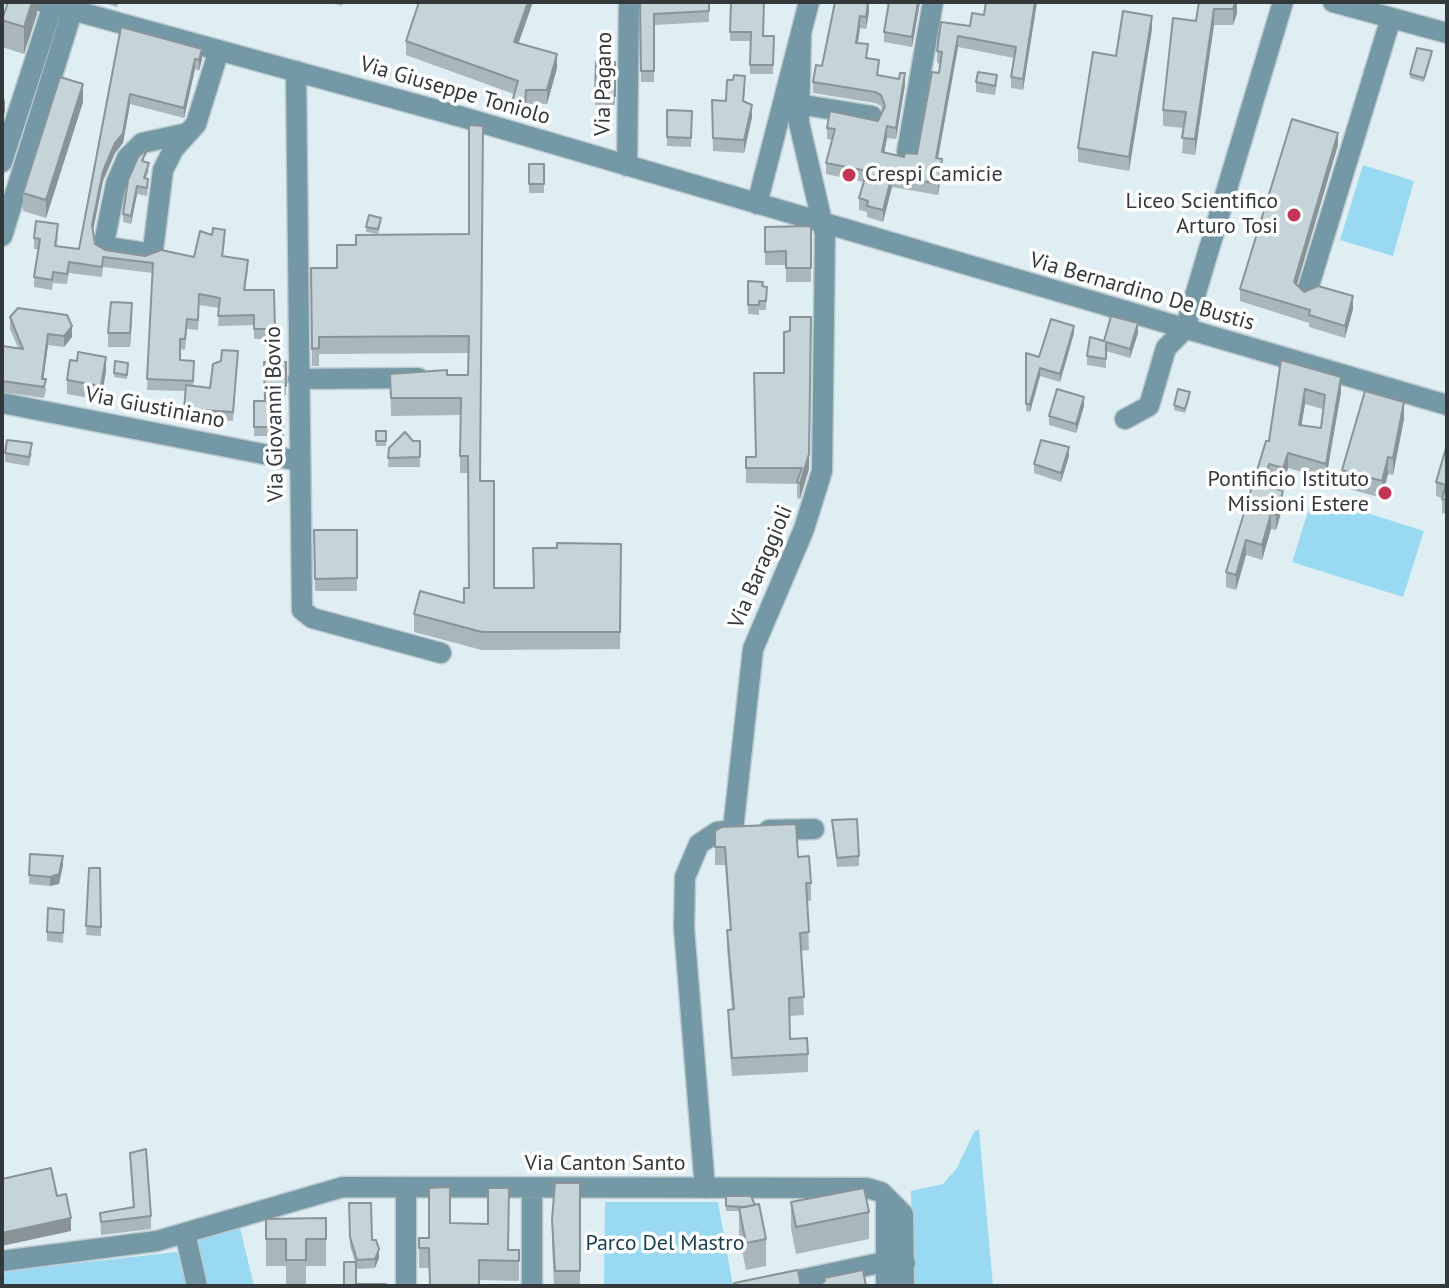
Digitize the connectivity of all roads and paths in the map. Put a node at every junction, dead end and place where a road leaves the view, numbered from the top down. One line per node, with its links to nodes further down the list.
1 (629, 2): 17 (street, Via Pagano)
2 (809, 2): 9 (street, Via Baraggioli)
3 (933, 2): 15 (street)
4 (1283, 2): 22 (street)
5 (1333, 2): 7 (street)
6 (59, 4): 10 (street, Via Giuseppe Toniolo); 16 (street); 20 (street)
7 (1391, 18): 8 (street); 21 (street)
8 (1447, 33)
9 (801, 35): 12 (street, Via Baraggioli); 18 (street, Via Baraggioli)
10 (219, 50): 11 (street, Via Giuseppe Toniolo); 14 (street)
11 (296, 71): 17 (street, Via Giuseppe Toniolo); 24 (street, Via Giovanni Bovio)
12 (798, 104): 13 (street); 19 (street, Via Baraggioli)
13 (872, 116)
14 (188, 133): 14 (street)
15 (907, 152)
16 (2, 162)
17 (627, 166): 18 (street, Via Giuseppe Toniolo)
18 (757, 204): 19 (street, Via Giuseppe Toniolo)
19 (824, 224): 22 (street, Via Bernardino De Bustis); 31 (street, Via Baraggioli)
20 (2, 236)
21 (1307, 292)
22 (1185, 329): 26 (street, Via Bernardino De Bustis); 27 (street)
23 (423, 378): 24 (street)
24 (298, 379): 28 (street, Via Giovanni Bovio)
25 (2, 403): 28 (street, Via Giustiniano)
26 (1447, 405)
27 (1125, 419)
28 (299, 461): 29 (street, Via Giovanni Bovio)
29 (441, 653)
30 (814, 829): 31 (street)
31 (733, 830): 34 (street)
32 (406, 1187): 33 (street, Via Canton Santo); 35 (street, Via Canton Santo); 39 (street)
33 (532, 1188): 34 (street, Via Canton Santo); 40 (street)
34 (705, 1188): 37 (street, Via Canton Santo)
35 (185, 1233): 36 (street, Via Canton Santo); 38 (street)
36 (2, 1261)
37 (895, 1264): 41 (street); 42 (street); 43 (street, Via Canton Santo)
38 (197, 1286)
39 (406, 1286)
40 (532, 1286)
41 (771, 1286)
42 (886, 1286)
43 (904, 1286)

